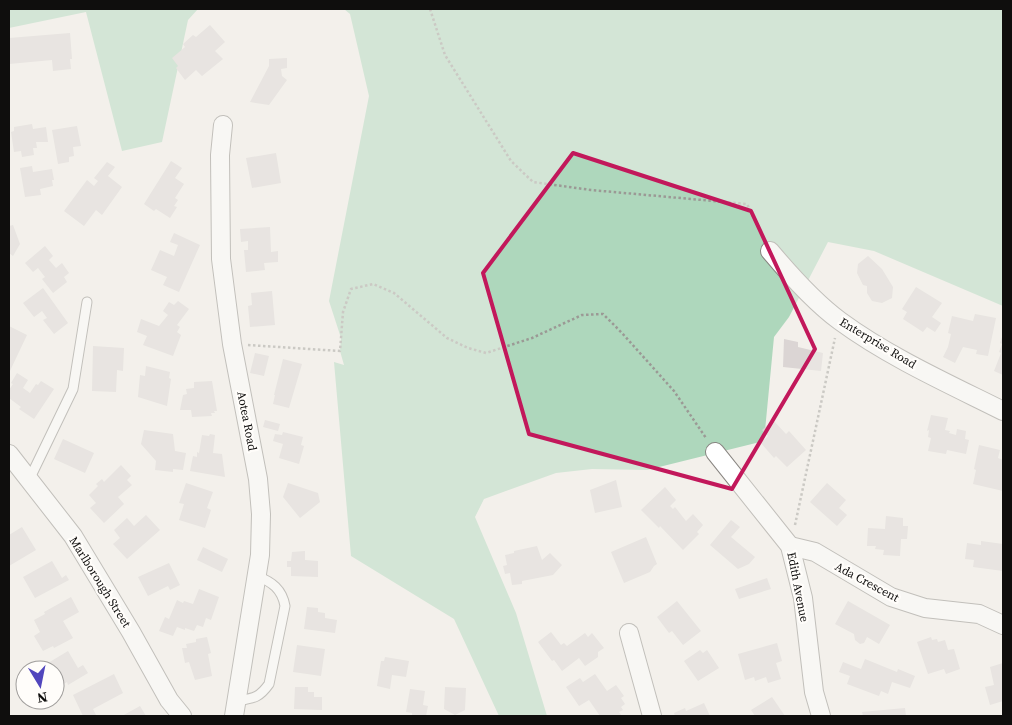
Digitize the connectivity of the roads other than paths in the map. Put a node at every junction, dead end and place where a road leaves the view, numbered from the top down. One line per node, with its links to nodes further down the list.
1 (223, 125): 9 (street, Aotea Road)
2 (770, 251): 4 (street, Enterprise Road)
3 (87, 302): 7 (lane)
4 (1003, 411)
5 (715, 452): 8 (street, Edith Avenue)
6 (9, 454): 7 (street, Marlborough Street)
7 (29, 480): 13 (street, Marlborough Street)
8 (790, 546): 10 (street, Ada Crescent); 15 (street, Edith Avenue)
9 (256, 576): 12 (street, Aotea Road); 12 (lane)
10 (1003, 625)
11 (629, 633): 14 (street)
12 (236, 709)
13 (182, 716)
14 (652, 716)
15 (821, 716)

